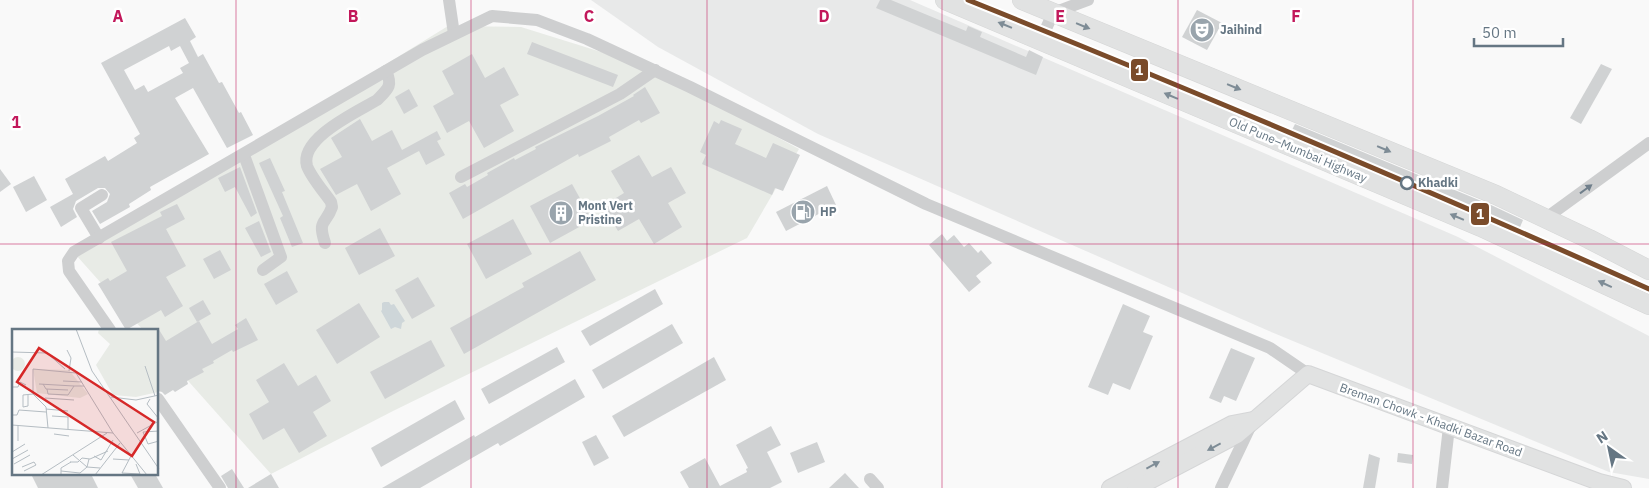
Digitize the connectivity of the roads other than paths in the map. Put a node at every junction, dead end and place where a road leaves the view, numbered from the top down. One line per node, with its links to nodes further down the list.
1 (450, 0): 6 (street)
2 (945, 0): 7 (highway, Old Pune–Mumbai Highway, one-way to 2)
3 (1022, 0): 5 (highway)
4 (1088, 0): 5 (street)
5 (1053, 13): 7 (street); 14 (highway, one-way to 14)
6 (454, 34): 8 (street); 9 (street)
7 (1041, 40): 19 (highway, Old Pune–Mumbai Highway, one-way to 7)
8 (654, 70): 12 (street); 21 (street)
9 (386, 71): 11 (street); 16 (street)
10 (1649, 143): 14 (street, one-way to 10)
11 (244, 155): 15 (street); 17 (street)
12 (462, 177)
13 (102, 195): 15 (street)
14 (1546, 218): 18 (highway)
15 (99, 238): 20 (street)
16 (325, 243)
17 (263, 270)
18 (1649, 270)
19 (1649, 305)
20 (109, 329)
21 (1308, 374): 23 (main road); 24 (main road, Breman Chowk - Khadki Bazar Road)
22 (159, 400): 25 (street)
23 (1253, 420): 26 (main road, one-way to 23); 27 (main road, one-way to 27); 28 (street)
24 (1448, 427): 29 (street); 30 (main road, Breman Chowk - Khadki Bazar Road)
25 (220, 488)
26 (1110, 488)
27 (1136, 488)
28 (1221, 488)
29 (1442, 488)
30 (1623, 488)

